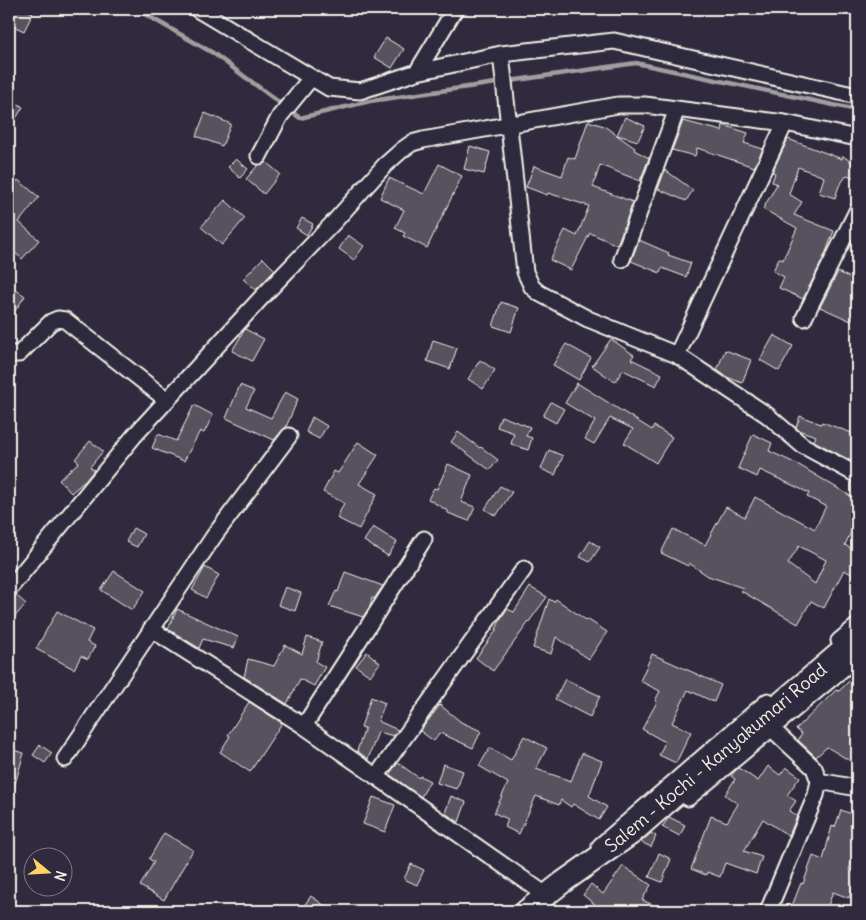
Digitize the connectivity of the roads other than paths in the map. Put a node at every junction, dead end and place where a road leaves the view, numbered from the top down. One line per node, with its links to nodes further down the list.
1 (197, 9): 5 (street)
2 (455, 9): 4 (street)
3 (500, 54): 4 (street); 6 (street); 9 (street)
4 (416, 72): 5 (street)
5 (311, 78): 11 (street)
6 (857, 96)
7 (678, 109): 8 (street); 9 (street); 13 (street)
8 (785, 123): 10 (street); 16 (street)
9 (508, 125): 16 (street); 17 (street)
10 (857, 138)
11 (259, 156)
12 (857, 211): 14 (street)
13 (622, 259)
14 (804, 318)
15 (9, 354): 17 (street)
16 (677, 356): 19 (street)
17 (167, 400): 22 (street)
18 (289, 436): 24 (street)
19 (857, 475)
20 (424, 539): 27 (street)
21 (524, 569): 30 (street)
22 (9, 589)
23 (857, 626): 33 (street)
24 (151, 629): 27 (street); 29 (street)
25 (857, 638): 33 (highway, Salem - Kochi - Kanyakumari Road)
26 (857, 657): 28 (street)
27 (304, 726): 30 (street)
28 (771, 728): 31 (street); 33 (street)
29 (65, 759)
30 (376, 777): 34 (street)
31 (819, 781): 32 (street); 36 (street)
32 (857, 788)
33 (563, 882): 34 (highway, Salem - Kochi - Kanyakumari Road)
34 (546, 895): 35 (highway, Salem - Kochi - Kanyakumari Road)
35 (526, 911)
36 (768, 911)

